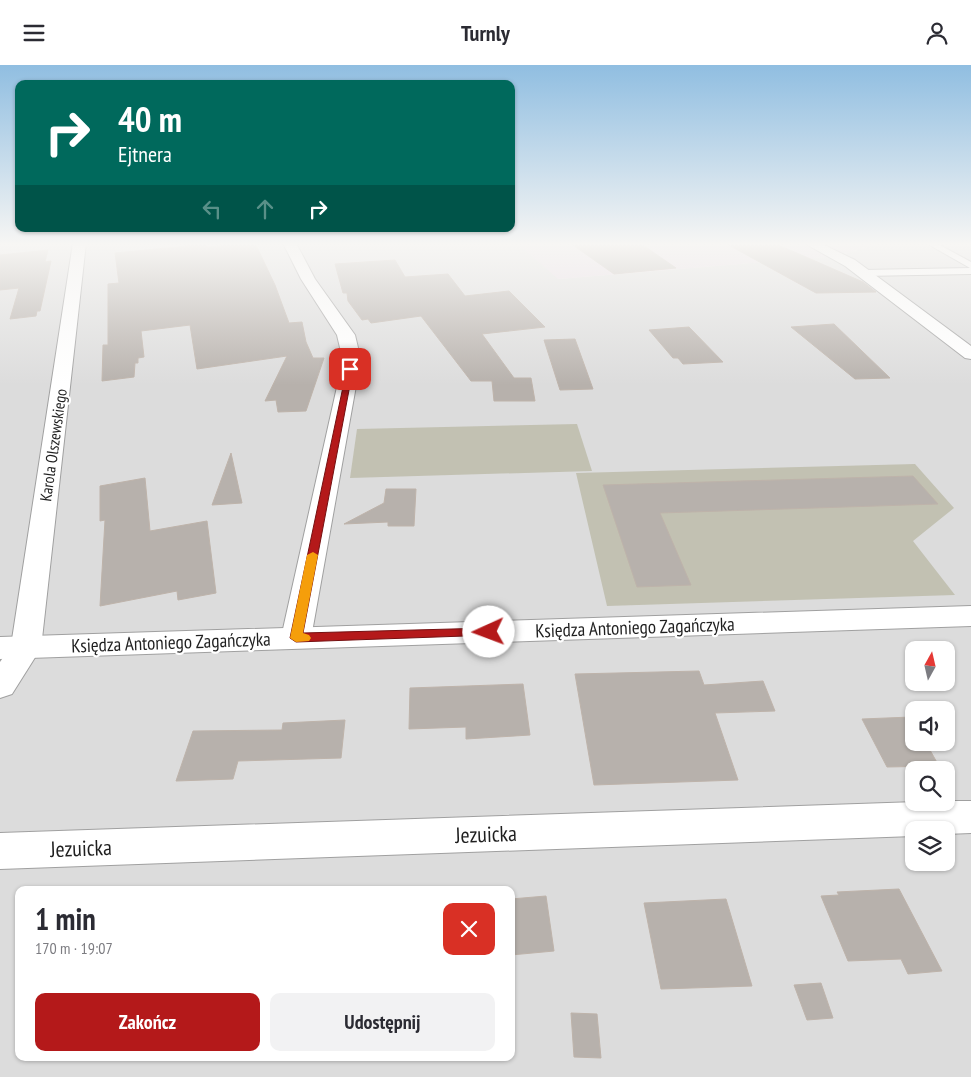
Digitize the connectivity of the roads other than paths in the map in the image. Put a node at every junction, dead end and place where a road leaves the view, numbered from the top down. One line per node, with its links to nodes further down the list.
1 (72, 290): 7 (street, Karola Olszewskiego)
2 (316, 290): 6 (street)
3 (886, 290): 4 (street)
4 (971, 354)
5 (971, 616): 6 (street, Księdza Antoniego Zagańczyka)
6 (296, 638): 7 (street, Księdza Antoniego Zagańczyka)
7 (13, 648): 8 (street)
8 (0, 686)
9 (971, 817): 10 (street, Jezuicka)
10 (0, 851)

